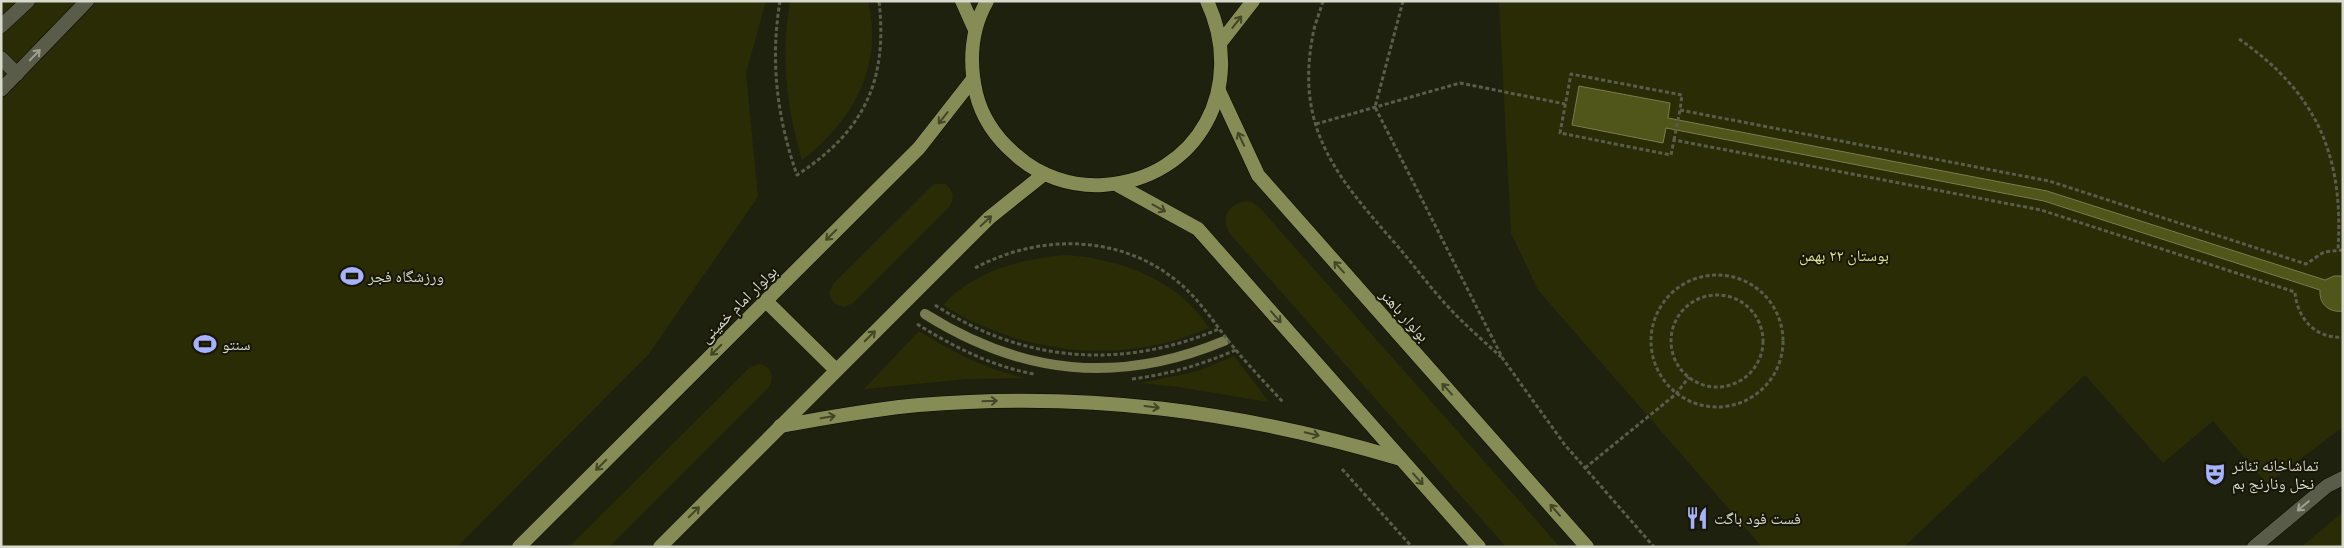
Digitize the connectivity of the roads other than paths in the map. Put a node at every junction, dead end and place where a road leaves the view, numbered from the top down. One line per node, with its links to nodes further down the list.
1 (28, 1): 7 (lane)
2 (88, 1): 11 (lane, one-way to 2)
3 (962, 1): 8 (main road)
4 (987, 1): 8 (main road)
5 (1207, 1): 9 (main road)
6 (1254, 1): 9 (main road, one-way to 6)
7 (1, 26)
8 (975, 30): 12 (main road)
9 (1221, 42): 14 (main road)
10 (1, 58): 11 (lane)
11 (17, 74): 13 (lane)
12 (973, 79): 15 (main road); 17 (main road, بولوار امام خمینی, one-way to 17)
13 (1, 90)
14 (1219, 91): 16 (main road); 25 (main road, بولوار باهنر, one-way to 14)
15 (1044, 174): 16 (main road); 18 (main road, one-way to 15)
16 (1116, 184): 20 (main road, one-way to 20)
17 (766, 301): 18 (main road); 22 (main road, بولوار امام خمینی, one-way to 22)
18 (836, 370): 19 (main road)
19 (780, 426): 20 (main road, one-way to 20); 23 (main road, one-way to 19)
20 (1401, 459): 24 (main road, one-way to 24)
21 (2343, 478): 26 (lane, one-way to 26)
22 (519, 547)
23 (660, 547)
24 (1479, 547)
25 (1587, 547)
26 (2254, 547)

